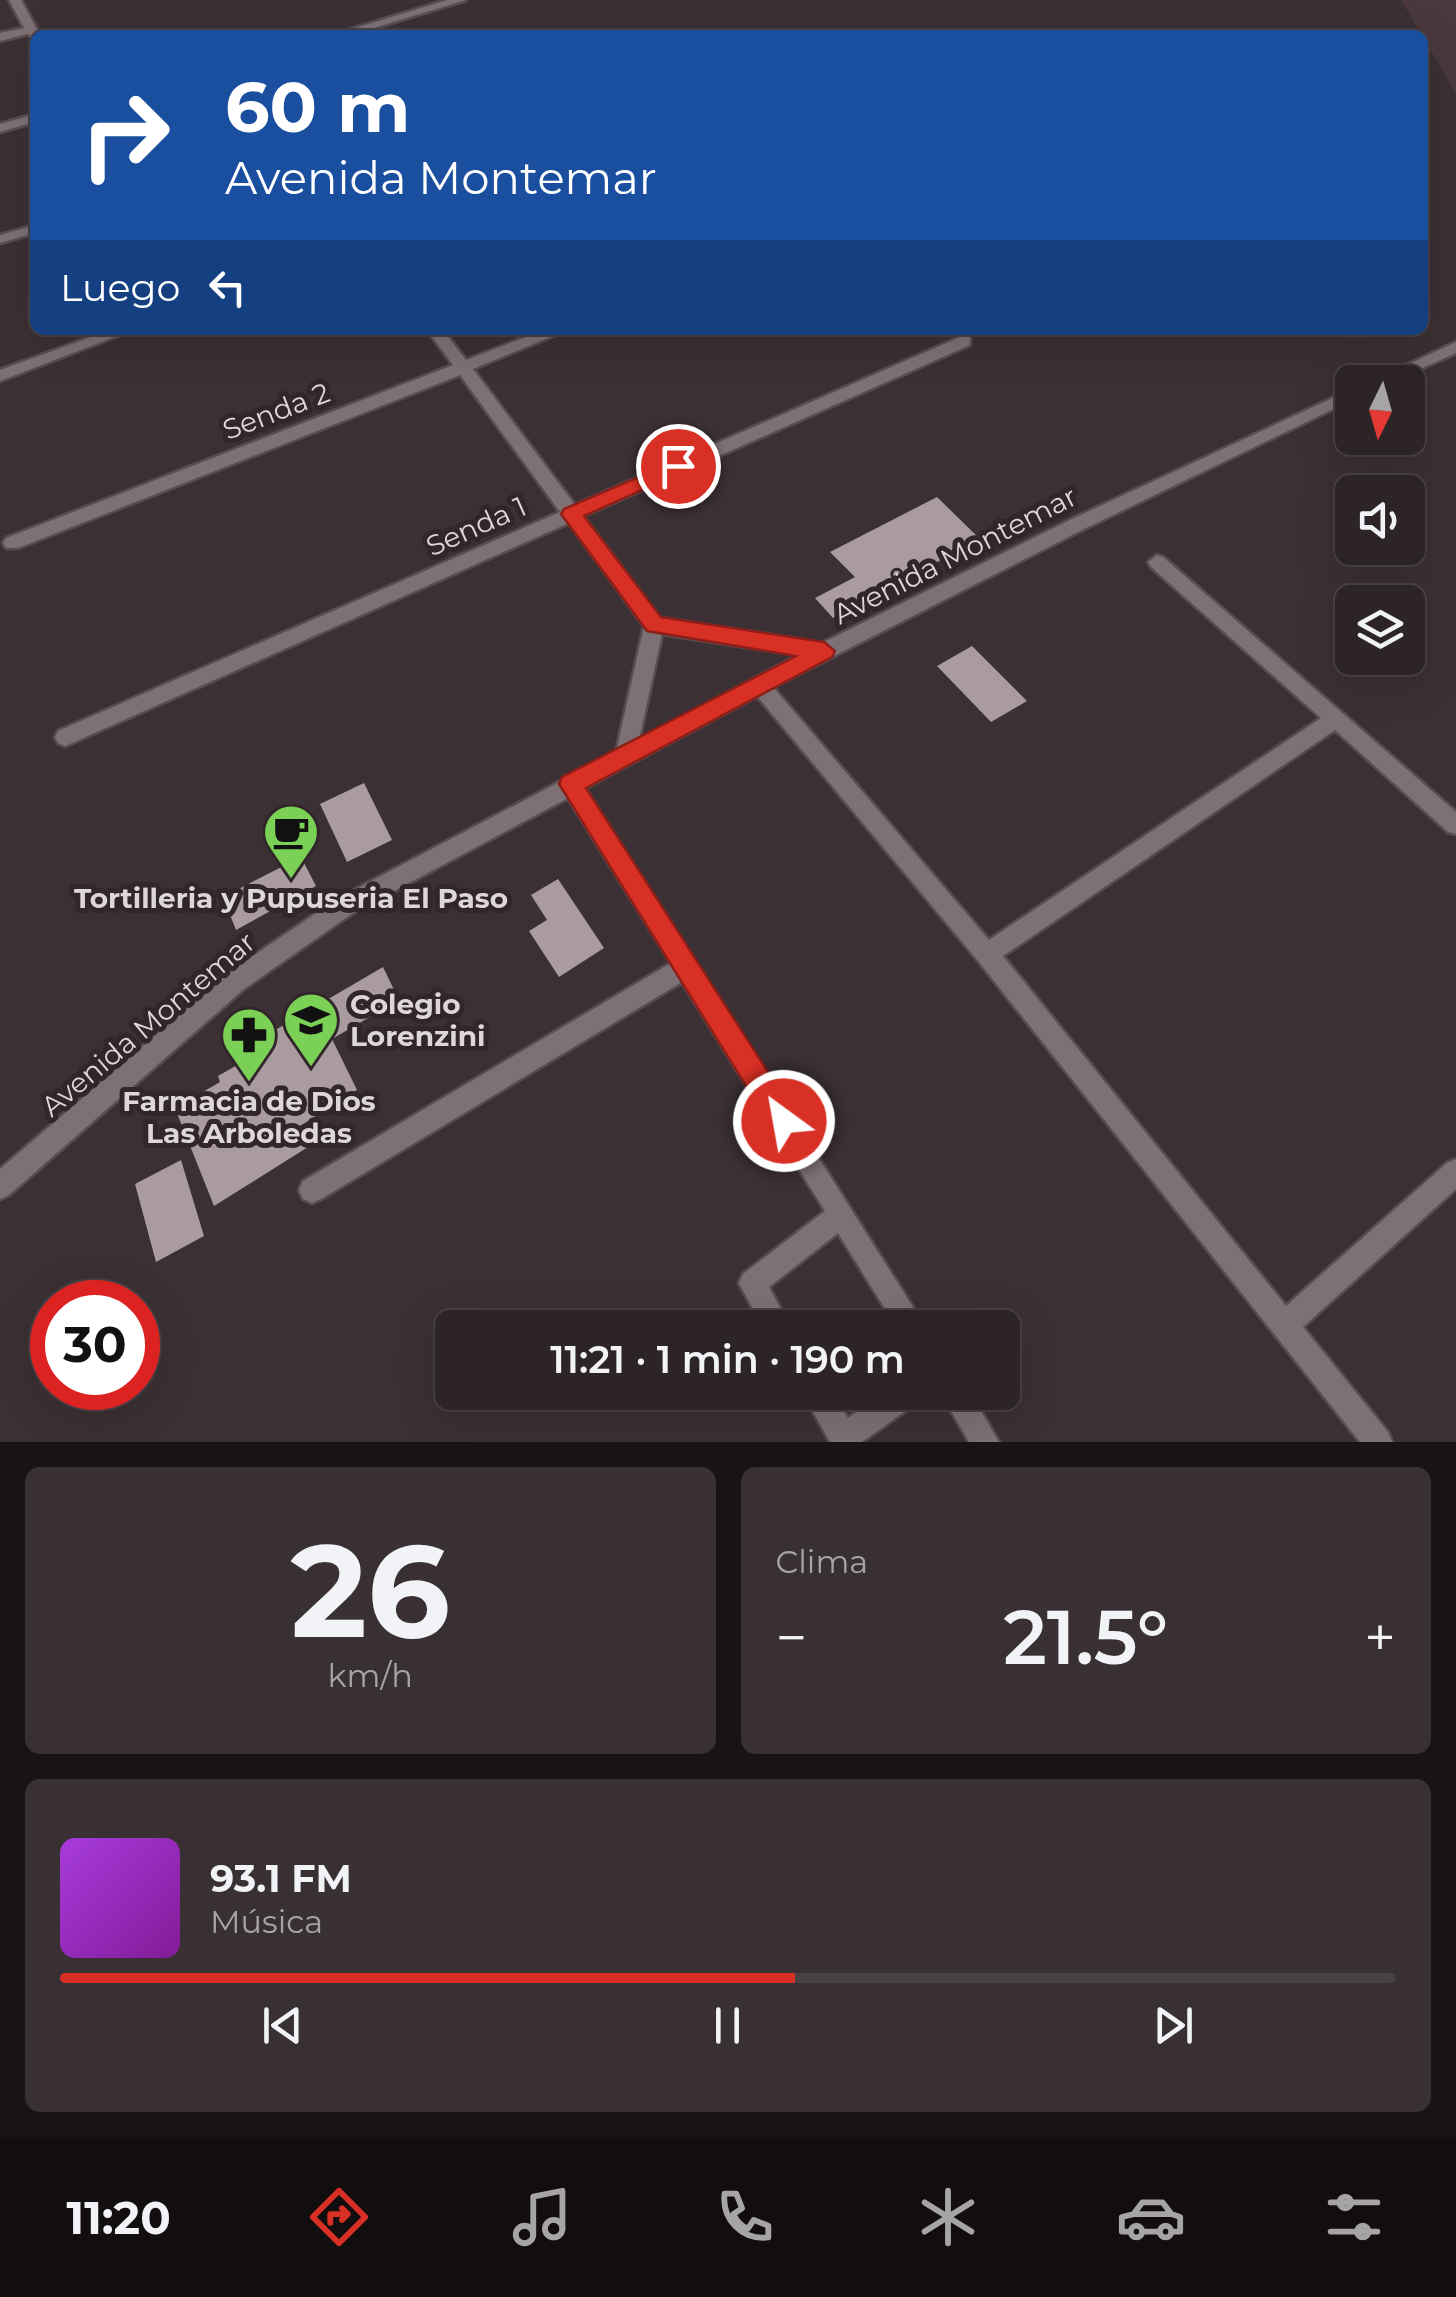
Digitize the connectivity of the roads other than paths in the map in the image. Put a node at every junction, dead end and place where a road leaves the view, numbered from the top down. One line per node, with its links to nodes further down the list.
1 (14, 0): 3 (street)
2 (460, 0): 4 (street)
3 (31, 30)
4 (359, 30)
5 (30, 33): 6 (street)
6 (0, 38)
7 (30, 119): 8 (street)
8 (0, 128)
9 (30, 231): 10 (street)
10 (0, 240)
11 (111, 335): 18 (street)
12 (439, 335): 17 (street)
13 (546, 335): 17 (street, Senda 2)
14 (964, 341): 20 (street, Senda 1)
15 (1456, 346): 16 (street)
16 (1415, 365)
17 (462, 368): 20 (street); 21 (street, Senda 2)
18 (0, 376)
19 (1335, 402): 24 (street, Avenida Montemar)
20 (571, 514): 23 (street); 27 (street, Senda 1)
21 (12, 543)
22 (1157, 562): 26 (street)
23 (654, 625): 24 (street); 28 (street)
24 (824, 651): 25 (street, Avenida Montemar)
25 (761, 687): 28 (street, Avenida Montemar); 31 (street)
26 (1334, 720): 30 (street); 31 (street)
27 (64, 737)
28 (625, 756): 29 (street, Avenida Montemar)
29 (571, 784): 32 (street); 34 (street, Avenida Montemar)
30 (1456, 825)
31 (986, 954): 39 (street)
32 (686, 967): 35 (street); 36 (street)
33 (1456, 1172): 39 (street)
34 (0, 1186)
35 (312, 1190)
36 (842, 1214): 37 (street); 38 (street)
37 (768, 1310)
38 (902, 1310)
39 (1286, 1324): 44 (street)
40 (827, 1410): 41 (street)
41 (883, 1410)
42 (965, 1410): 43 (street)
43 (985, 1442)
44 (1378, 1442)

